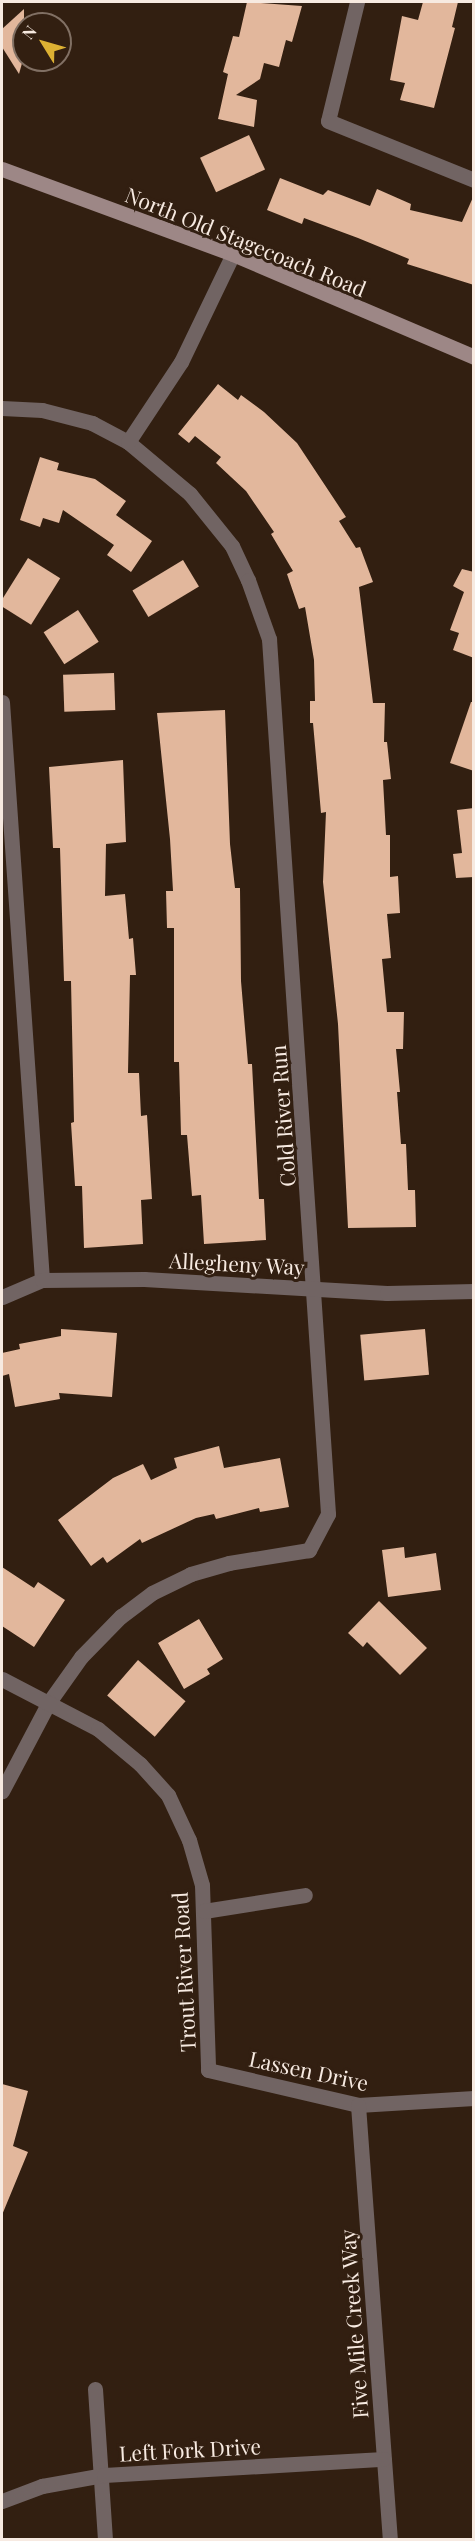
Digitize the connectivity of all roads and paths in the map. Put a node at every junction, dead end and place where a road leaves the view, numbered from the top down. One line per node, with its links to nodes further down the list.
1 (357, 2): 3 (street)
2 (2, 169): 4 (street, North Old Stagecoach Road)
3 (474, 180)
4 (232, 254): 5 (street, North Old Stagecoach Road); 7 (street)
5 (474, 357)
6 (2, 408): 7 (street, Cold River Run)
7 (128, 442): 10 (street, Cold River Run)
8 (2, 702): 9 (street)
9 (42, 1280): 10 (street, Allegheny Way); 12 (street, Allegheny Way)
10 (315, 1287): 11 (street, Allegheny Way); 14 (street, Cold River Run)
11 (474, 1291)
12 (2, 1297)
13 (2, 1679): 14 (street, Trout River Road)
14 (49, 1702): 15 (street, Cold River Run); 17 (street, Trout River Road)
15 (2, 1791)
16 (305, 1895): 17 (street)
17 (204, 1911): 18 (street, Trout River Road)
18 (208, 2070): 20 (street, Lassen Drive)
19 (474, 2098): 20 (street, Lassen Drive)
20 (358, 2105): 22 (street, Five Mile Creek Way)
21 (95, 2389): 23 (street)
22 (384, 2459): 23 (street, Left Fork Drive); 26 (street, Five Mile Creek Way)
23 (104, 2475): 24 (street, Left Fork Drive); 25 (street)
24 (2, 2501)
25 (105, 2540)
26 (390, 2540)

